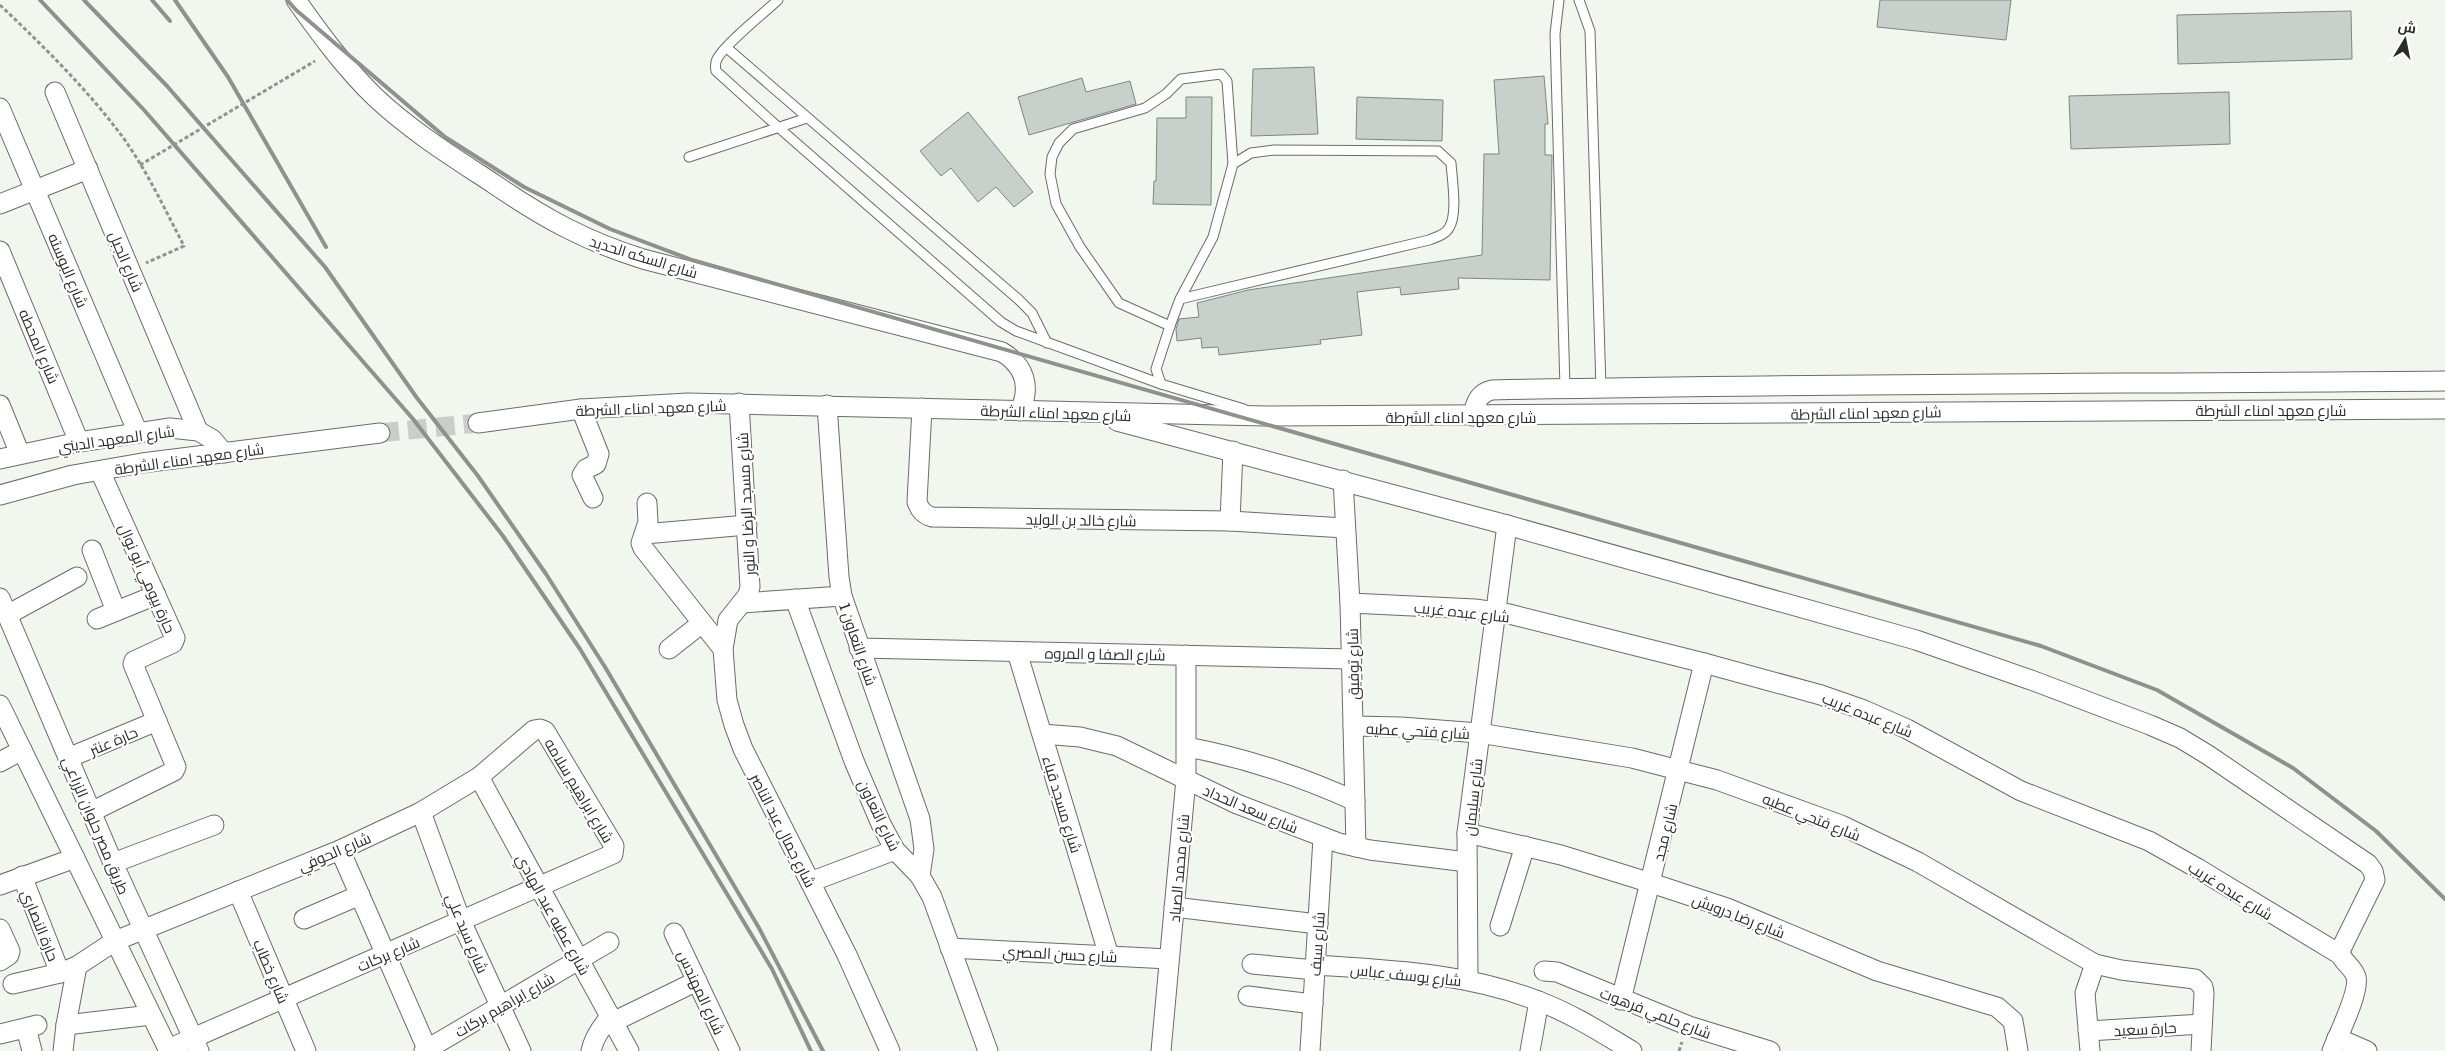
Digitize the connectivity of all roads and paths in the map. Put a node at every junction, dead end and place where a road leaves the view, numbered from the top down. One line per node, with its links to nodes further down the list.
1 (296, 0): 34 (street, شارع السكه الحديد)
2 (778, 0): 6 (lane)
3 (1559, 0): 26 (lane)
4 (1579, 0): 27 (lane)
5 (0, 5): 14 (path)
6 (727, 48): 10 (lane); 11 (lane)
7 (315, 61): 14 (path, bridge)
8 (55, 92): 15 (street, شارع الجبل)
9 (0, 108): 16 (street, شارع البوسته)
10 (807, 118): 11 (lane); 22 (lane)
11 (778, 127): 12 (lane); 22 (lane)
12 (688, 157)
13 (1233, 164): 20 (lane); 20 (lane); 21 (lane)
14 (140, 165): 19 (path)
15 (88, 169): 16 (street); 19 (street, شارع الجبل)
16 (35, 190): 17 (street); 41 (street, شارع البوسته)
17 (0, 204)
18 (0, 251): 43 (street, شارع المحطه)
19 (131, 270): 40 (street, شارع الجبل)
20 (1180, 299): 21 (lane)
21 (1170, 326): 24 (lane)
22 (1047, 344): 24 (lane)
23 (2445, 381): 25 (street)
24 (1161, 384): 37 (lane)
25 (1989, 385): 27 (street); 35 (street)
26 (1565, 388): 27 (street); 38 (street)
27 (1601, 388)
28 (739, 403): 30 (street, شارع معهد امناء الشرطة); 32 (street, شارع معهد امناء الشرطة); 54 (street, شارع مسجد الرضا و النور)
29 (0, 405): 46 (street)
30 (827, 405): 31 (street, شارع معهد امناء الشرطة); 61 (street, شارع التعاون 1)
31 (922, 408): 34 (street, شارع معهد امناء الشرطة); 53 (street, شارع خالد بن الوليد)
32 (581, 409): 39 (street, شارع معهد امناء الشرطة); 51 (street)
33 (2445, 409): 35 (street, شارع معهد امناء الشرطة)
34 (1020, 411): 36 (street, شارع معهد امناء الشرطة)
35 (1987, 411): 38 (street, شارع معهد امناء الشرطة)
36 (1088, 414): 37 (street, شارع معهد امناء الشرطة); 44 (street)
37 (1266, 416): 38 (street, شارع معهد امناء الشرطة)
38 (1472, 416)
39 (478, 423)
40 (198, 431): 41 (street, شارع المعهد الديني); 45 (street)
41 (138, 432): 43 (street, شارع المعهد الديني)
42 (380, 433): 45 (street, شارع معهد امناء الشرطة)
43 (80, 442): 46 (street, شارع المعهد الديني)
44 (1233, 451): 49 (street); 53 (street)
45 (224, 453): 48 (street, شارع معهد امناء الشرطة)
46 (20, 454): 47 (street, شارع المعهد الديني)
47 (0, 458)
48 (100, 470): 50 (street, شارع معهد امناء الشرطة); 60 (street, حارة بيومي أبو نوال)
49 (1343, 480): 55 (street); 56 (street, شارع توفيق)
50 (0, 495)
51 (593, 498)
52 (646, 503): 57 (street)
53 (1230, 521): 56 (street, شارع خالد بن الوليد)
54 (747, 525): 57 (street); 63 (street, شارع مسجد الرضا و النور)
55 (1507, 525): 67 (street, شارع سليمان); 124 (street)
56 (1345, 528): 64 (street, شارع توفيق)
57 (644, 534): 69 (street)
58 (92, 550): 66 (street)
59 (77, 577): 65 (street)
60 (156, 595): 66 (street); 78 (street, حارة بيومي أبو نوال)
61 (842, 596): 62 (street); 70 (street, شارع التعاون 1)
62 (795, 599): 63 (street); 99 (street, شارع التعاون)
63 (742, 603): 71 (street, شارع جمال عبد الناصر)
64 (1350, 603): 67 (street, شارع عبده غريب); 75 (street, شارع توفيق)
65 (4, 606): 85 (street, طريق مصر حلوان الزراعي)
66 (116, 611): 68 (street)
67 (1494, 612): 76 (street, شارع عبده غريب); 81 (street, شارع سليمان)
68 (97, 619)
69 (702, 623): 71 (street); 72 (street)
70 (859, 648): 73 (street, شارع الصفا و المروه); 105 (street, شارع التعاون 1)
71 (722, 649): 106 (street, شارع جمال عبد الناصر)
72 (669, 650)
73 (1017, 652): 74 (street, شارع الصفا و المروه); 82 (street, شارع مسجد قباء)
74 (1186, 655): 75 (street, شارع الصفا و المروه); 83 (street, شارع محمد الصياد)
75 (1351, 659): 79 (street, شارع توفيق)
76 (1704, 663): 87 (street, شارع مجد); 124 (street, شارع عبده غريب)
77 (0, 705): 84 (street, طريق مصر حلوان الزراعي)
78 (157, 720): 85 (street, حارة عنتر); 91 (street, حارة بيومي أبو نوال)
79 (1354, 726): 81 (street, شارع فتحي عطيه); 90 (street, شارع توفيق)
80 (534, 730): 88 (street, شارع الحوفي); 100 (street, شارع ابراهيم سلامه)
81 (1479, 733): 87 (street, شارع فتحي عطيه); 94 (street, شارع سليمان)
82 (1042, 734): 89 (street, شارع سعد الحداد); 125 (street, شارع مسجد قباء)
83 (1187, 747): 89 (street, شارع محمد الصياد); 90 (street)
84 (22, 750): 86 (street); 101 (street, طريق مصر حلوان الزراعي)
85 (68, 758): 91 (street, طريق مصر حلوان الزراعي)
86 (0, 762)
87 (1679, 768): 107 (street, شارع مجد); 130 (street, شارع فتحي عطيه)
88 (479, 777): 92 (street, شارع الحوفي); 109 (street, شارع عطيه عبد الهادي)
89 (1186, 779): 95 (street, شارع سعد الحداد); 112 (street, شارع محمد الصياد)
90 (1355, 801): 97 (street, شارع توفيق)
91 (91, 812): 103 (street, طريق مصر حلوان الزراعي)
92 (422, 812): 98 (street, شارع الحوفي); 114 (street, شارع سيد علي)
93 (214, 825): 103 (street)
94 (1467, 833): 96 (street, شارع رضا درويش); 102 (street, شارع سليمان)
95 (1323, 838): 97 (street, شارع سعد الحداد); 115 (street, شارع سيف)
96 (1525, 846): 107 (street, شارع رضا درويش); 116 (street)
97 (1356, 847): 102 (street, شارع سعد الحداد)
98 (340, 850): 110 (street, شارع الحوفي); 111 (street)
99 (895, 850): 105 (street, شارع التعاون); 106 (street)
100 (608, 857): 109 (street, شارع بركات)
101 (75, 858): 104 (street); 120 (street, طريق مصر حلوان الزراعي)
102 (1467, 862): 134 (street, شارع سليمان)
103 (113, 863): 118 (street, طريق مصر حلوان الزراعي)
104 (22, 876): 108 (street); 132 (street, حارة النصاري)
105 (920, 876): 122 (street, شارع التعاون)
106 (810, 882): 160 (street, شارع جمال عبد الناصر)
107 (1651, 883): 139 (street, شارع مجد); 167 (street, شارع رضا درويش)
108 (0, 885)
109 (539, 887): 114 (street, شارع بركات); 127 (street, شارع عطيه عبد الهادي)
110 (238, 891): 118 (street, شارع الحوفي); 138 (street, شارع خطاب)
111 (360, 895): 113 (street); 123 (street)
112 (1174, 907): 115 (street); 126 (street, شارع محمد الصياد)
113 (304, 919)
114 (461, 921): 123 (street, شارع بركات); 142 (street, شارع سيد علي)
115 (1318, 924): 131 (street, شارع سيف)
116 (1500, 926)
117 (0, 930): 128 (street)
118 (143, 930): 120 (street, شارع الحوفي); 149 (street, طريق مصر حلوان الزراعي)
119 (674, 933): 135 (street, شارع المهندس)
120 (115, 941): 132 (street, شارع الحوفي); 143 (street, طريق مصر حلوان الزراعي)
121 (609, 942): 127 (street, شارع ابراهيم بركات)
122 (950, 948): 125 (street, شارع حسن المصري); 161 (street, شارع التعاون)
123 (386, 954): 138 (street, شارع بركات); 152 (street)
124 (2340, 955): 150 (street)
125 (1108, 956): 126 (street, شارع حسن المصري)
126 (1169, 959): 162 (street, شارع محمد الصياد)
127 (579, 960): 142 (street, شارع ابراهيم بركات); 144 (street, شارع عطيه عبد الهادي)
128 (0, 961)
129 (1252, 964): 131 (street, شارع يوسف عباس)
130 (2095, 964): 145 (street, شارع فتحي عطيه); 147 (street)
131 (1315, 968): 134 (street, شارع يوسف عباس); 141 (street, شارع سيف)
132 (68, 969): 136 (street); 146 (street)
133 (1544, 971): 139 (street, شارع حلمي فرهوت)
134 (1468, 980): 140 (street, شارع يوسف عباس)
135 (697, 981): 144 (street); 153 (street, شارع المهندس)
136 (13, 984)
137 (1248, 996): 141 (street)
138 (283, 998): 149 (street, شارع بركات); 156 (street, شارع خطاب)
139 (1621, 1000): 166 (street, شارع حلمي فرهوت)
140 (1539, 1001): 164 (street); 165 (street, شارع يوسف عباس)
141 (1313, 1004): 163 (street, شارع سيف)
142 (500, 1006): 152 (street, شارع ابراهيم بركات); 157 (street, شارع سيد علي)
143 (151, 1015): 146 (street); 151 (street, طريق مصر حلوان الزراعي)
144 (612, 1019): 158 (street); 159 (street, شارع عطيه عبد الهادي)
145 (2202, 1024): 147 (street, حارة سعيد); 169 (street, شارع فتحي عطيه)
146 (66, 1025): 155 (street)
147 (2088, 1031): 168 (street)
148 (0, 1034): 154 (street)
149 (196, 1044): 151 (street, شارع بركات)
150 (2334, 1044): 170 (street)
151 (168, 1050)
152 (426, 1050)
153 (727, 1050)
154 (32, 1051)
155 (63, 1051)
156 (306, 1051)
157 (521, 1051)
158 (591, 1051)
159 (629, 1051)
160 (890, 1051)
161 (988, 1051)
162 (1161, 1051)
163 (1310, 1051)
164 (1530, 1051)
165 (1632, 1051)
166 (1770, 1051)
167 (2018, 1051)
168 (2090, 1051)
169 (2201, 1051)
170 (2367, 1051)

